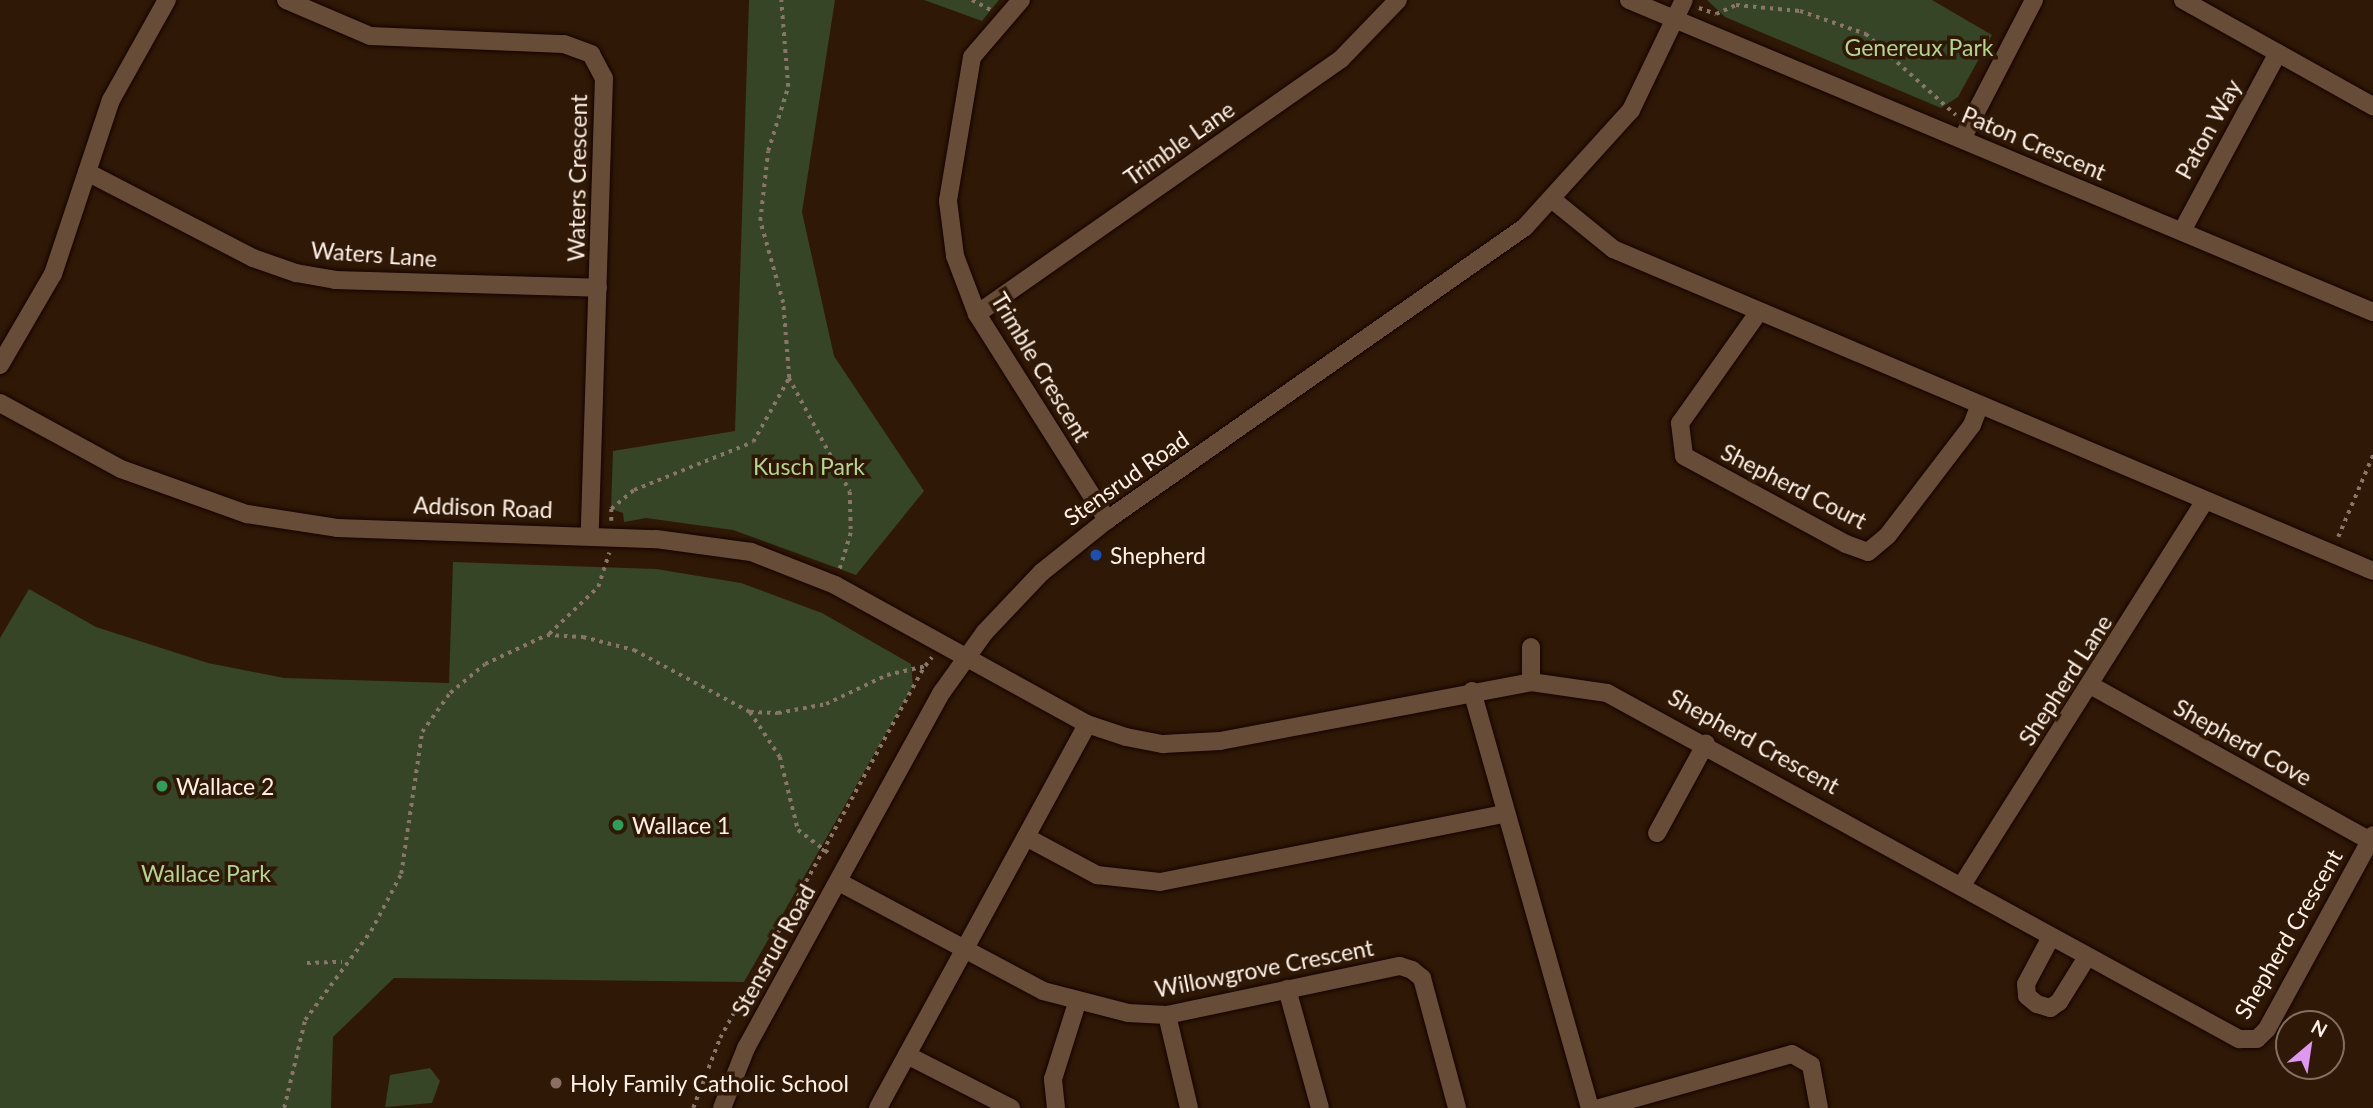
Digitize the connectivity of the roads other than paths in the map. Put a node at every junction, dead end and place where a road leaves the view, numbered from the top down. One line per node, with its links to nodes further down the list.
1 (167, 0): 13 (street)
2 (286, 0): 16 (street, Waters Crescent)
3 (1021, 0): 19 (street, Trimble Crescent)
4 (1398, 0): 19 (street, Trimble Lane)
5 (1629, 0): 9 (street)
6 (2034, 0): 12 (street)
7 (2183, 0): 10 (street)
8 (1684, 1): 9 (street, Stensrud Road)
9 (1676, 20): 12 (street, Paton Crescent); 14 (street, Stensrud Road)
10 (2278, 52): 11 (street); 15 (street, Paton Way)
11 (2373, 106)
12 (1962, 139): 15 (street, Paton Crescent)
13 (87, 172): 16 (street, Waters Lane); 20 (street)
14 (1554, 201): 18 (street); 24 (street, Stensrud Road)
15 (2182, 231): 17 (street, Paton Crescent)
16 (598, 288): 25 (street, Waters Crescent)
17 (2373, 312)
18 (1758, 313): 22 (street); 22 (street, Shepherd Court)
19 (977, 314): 24 (street, Trimble Crescent)
20 (0, 365)
21 (0, 403): 25 (street, Addison Road)
22 (1979, 407): 23 (street)
23 (2205, 501): 26 (street); 30 (street, Shepherd Lane)
24 (1107, 520): 28 (street, Stensrud Road)
25 (590, 537): 28 (street, Addison Road)
26 (2373, 570)
27 (1531, 647): 29 (street)
28 (964, 658): 32 (street, Shepherd Crescent); 38 (street, Stensrud Road)
29 (1531, 682): 31 (street, Shepherd Crescent); 33 (street, Shepherd Crescent)
30 (2092, 686): 37 (street, Shepherd Cove); 39 (street, Shepherd Lane)
31 (1472, 691): 32 (street, Shepherd Crescent); 34 (street)
32 (1087, 724): 36 (street)
33 (1706, 743): 35 (street); 39 (street, Shepherd Crescent)
34 (1503, 814): 36 (street); 54 (street)
35 (1657, 833)
36 (1026, 837): 41 (street)
37 (2371, 838): 42 (street, Shepherd Crescent)
38 (839, 882): 41 (street, Willowgrove Crescent); 47 (street, Stensrud Road)
39 (1962, 885): 40 (street, Shepherd Crescent)
40 (2051, 937): 42 (street, Shepherd Crescent); 42 (street)
41 (966, 949): 44 (street, Willowgrove Crescent); 46 (street)
42 (2087, 957)
43 (1287, 989): 45 (street, Willowgrove Crescent); 52 (street); 53 (street, Willowgrove Crescent)
44 (1077, 1003): 45 (street, Willowgrove Crescent); 50 (street)
45 (1167, 1015): 51 (street)
46 (907, 1055): 48 (street); 49 (street)
47 (722, 1108)
48 (878, 1108)
49 (1011, 1108)
50 (1056, 1108)
51 (1189, 1108)
52 (1321, 1108)
53 (1457, 1108)
54 (1590, 1108)
55 (1600, 1108): 56 (street)
56 (1819, 1108)

